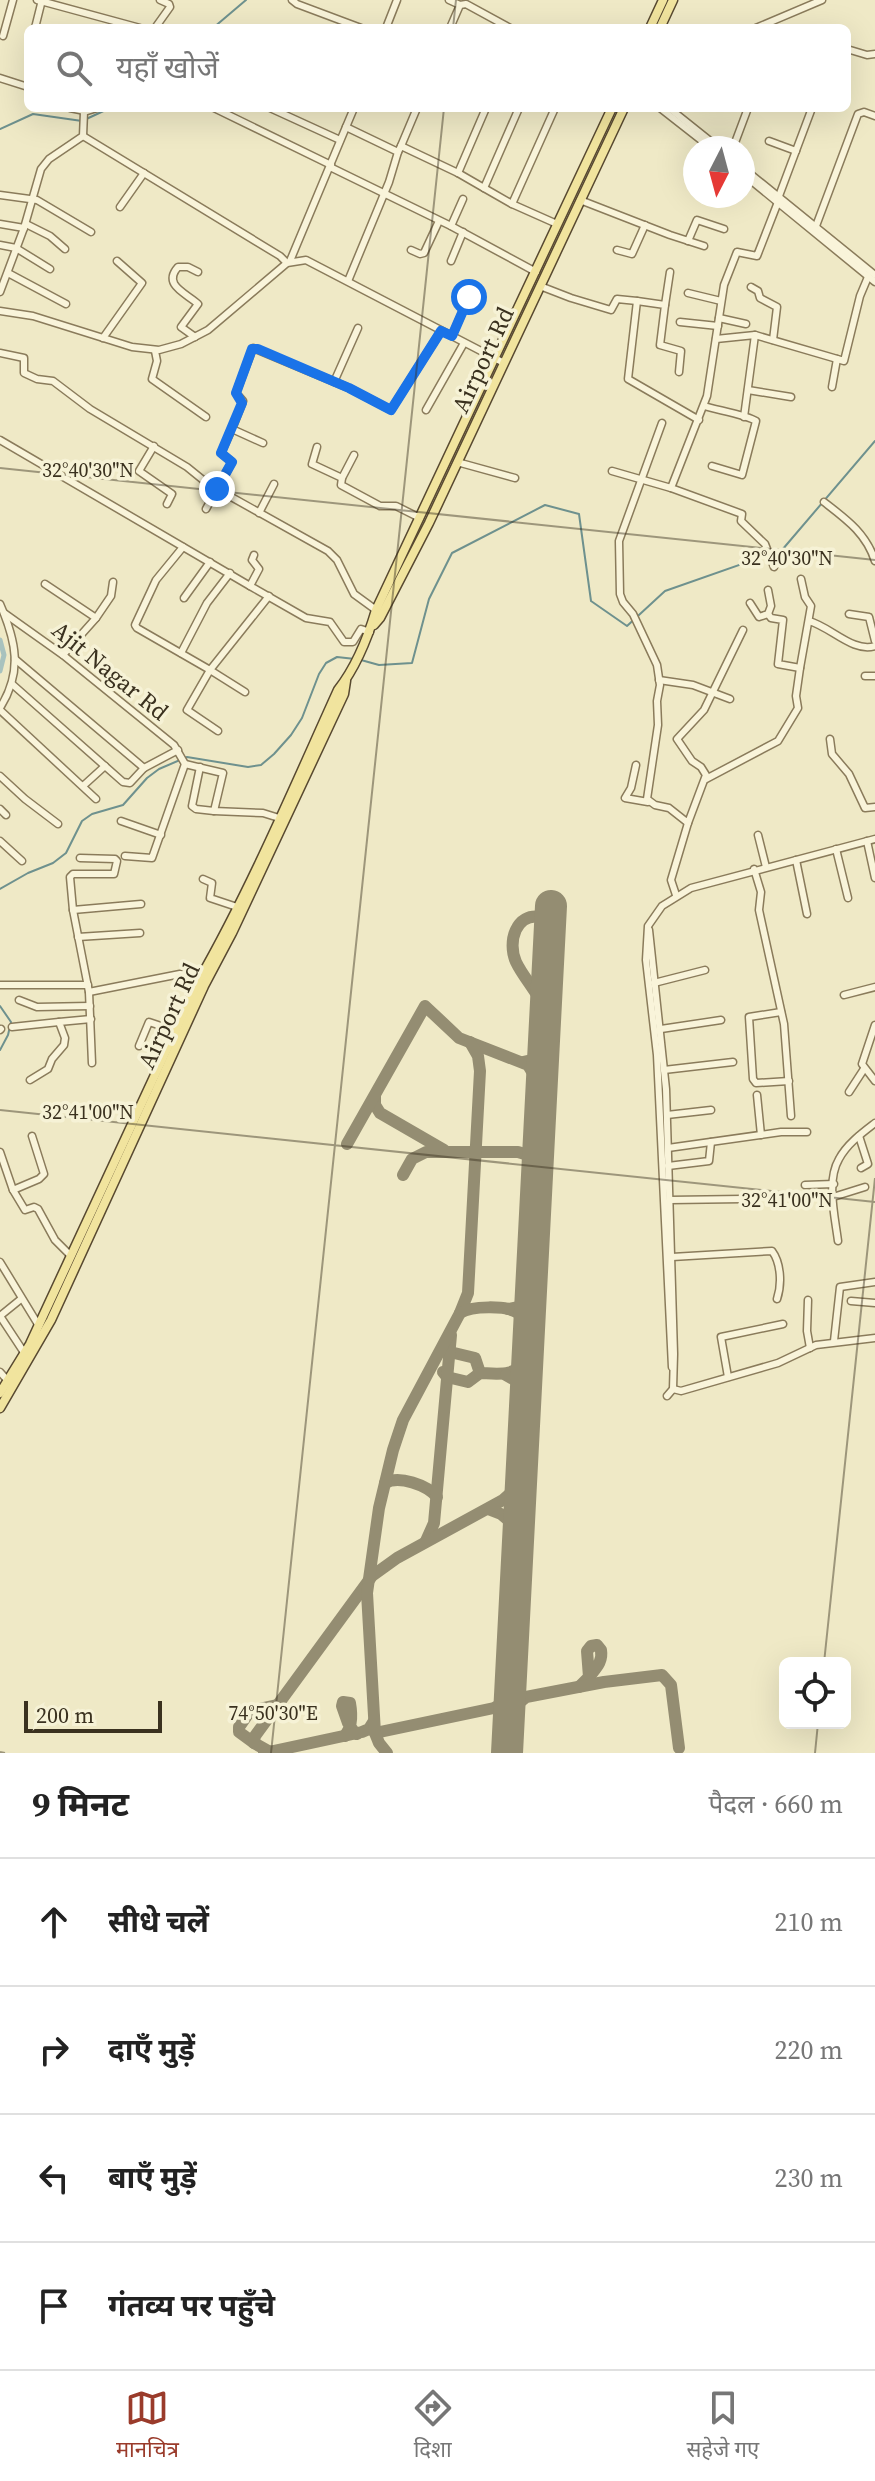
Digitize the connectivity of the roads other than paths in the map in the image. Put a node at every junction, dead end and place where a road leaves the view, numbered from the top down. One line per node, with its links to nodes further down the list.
1 (13, 0): 22 (street)
2 (40, 0): 10 (street); 12 (street)
3 (160, 0): 14 (street)
4 (292, 0): 15 (street)
5 (397, 0): 16 (street)
6 (449, 0): 11 (street)
7 (663, 0): 19 (main road)
8 (673, 0): 20 (main road)
9 (822, 0): 21 (street)
10 (72, 4): 13 (street)
11 (460, 5): 17 (street); 18 (street)
12 (36, 24)
13 (129, 24)
14 (158, 24)
15 (350, 24)
16 (388, 24)
17 (452, 24)
18 (503, 24)
19 (652, 24)
20 (662, 24)
21 (765, 24)
22 (3, 36)
23 (851, 50): 24 (street)
24 (875, 54)
25 (0, 78): 26 (street)
26 (24, 86)
27 (84, 112): 43 (street)
28 (222, 112): 51 (street)
29 (279, 112): 47 (street)
30 (352, 112): 42 (street)
31 (415, 112): 49 (street)
32 (484, 112): 53 (street)
33 (517, 112): 55 (street)
34 (553, 112): 62 (street)
35 (610, 112): 66 (main road)
36 (622, 112): 61 (main road, Airport Rd)
37 (665, 112): 44 (street)
38 (674, 112): 45 (street)
39 (746, 112): 46 (street)
40 (811, 112): 50 (street)
41 (875, 116): 70 (street)
42 (346, 127): 47 (street); 49 (street)
43 (83, 136): 52 (street); 58 (street)
44 (696, 136)
45 (704, 136)
46 (738, 136)
47 (340, 140): 51 (street)
48 (769, 141): 50 (street)
49 (400, 149): 53 (street); 56 (street)
50 (796, 151): 60 (street)
51 (330, 166): 56 (street); 83 (street)
52 (144, 173): 63 (street); 83 (street)
53 (458, 173): 55 (street)
54 (755, 181): 60 (street)
55 (484, 188): 62 (street)
56 (384, 192): 64 (street); 90 (street)
57 (0, 195): 58 (street)
58 (32, 199): 68 (street); 72 (street)
59 (463, 199): 69 (street)
60 (778, 199): 70 (street); 89 (street); 98 (street)
61 (580, 200): 67 (street); 92 (main road, Airport Rd)
62 (512, 204): 66 (street)
63 (120, 207)
64 (439, 221): 69 (street); 79 (street)
65 (0, 224): 68 (street)
66 (557, 224): 86 (main road)
67 (645, 225): 74 (street); 80 (street)
68 (25, 226): 77 (street); 78 (street)
69 (451, 226): 73 (street)
70 (816, 226): 89 (street)
71 (724, 229): 74 (street)
72 (91, 232)
73 (463, 232): 82 (street); 86 (street)
74 (688, 241): 76 (street)
75 (0, 245): 77 (street)
76 (704, 246)
77 (16, 248): 84 (street); 88 (street)
78 (65, 249)
79 (411, 250)
80 (617, 250)
81 (117, 261): 111 (street)
82 (451, 261)
83 (288, 262): 90 (street); 110 (street)
84 (50, 269)
85 (198, 272): 110 (street)
86 (536, 272): 118 (main road)
87 (670, 272): 100 (street)
88 (8, 273): 94 (street); 99 (street)
89 (872, 276): 91 (street); 117 (street)
90 (348, 281): 107 (street)
91 (875, 282)
92 (540, 286): 97 (street); 118 (main road, Airport Rd)
93 (751, 287): 113 (street)
94 (0, 292)
95 (688, 293): 98 (street)
96 (469, 297): 109 (street)
97 (637, 301): 100 (street); 128 (street)
98 (721, 301): 102 (street)
99 (66, 304)
100 (665, 305): 119 (street)
101 (0, 311): 111 (street)
102 (719, 318): 104 (street); 105 (street)
103 (680, 322): 105 (street)
104 (746, 324)
105 (718, 326): 112 (street)
106 (358, 328): 120 (street)
107 (441, 331): 109 (street); 120 (street)
108 (755, 335): 112 (street); 113 (street); 122 (street)
109 (452, 336): 114 (street)
110 (195, 337): 115 (street)
111 (103, 338): 115 (street)
112 (716, 339): 124 (street)
113 (773, 340): 117 (street)
114 (464, 343): 118 (street); 125 (street)
115 (155, 351): 126 (street)
116 (0, 353): 133 (street)
117 (837, 359): 121 (street)
118 (500, 360): 136 (main road, Airport Rd); 149 (main road)
119 (679, 372)
120 (334, 382): 130 (street)
121 (832, 387)
122 (748, 390): 123 (street); 127 (street)
123 (791, 397)
124 (704, 406): 127 (street); 128 (street)
125 (426, 410)
126 (206, 417)
127 (744, 417): 137 (street)
128 (699, 420): 143 (street)
129 (662, 423): 139 (street)
130 (232, 429): 132 (street); 144 (street)
131 (0, 440): 150 (street)
132 (263, 443)
133 (154, 446): 144 (street); 146 (street)
134 (317, 447): 140 (street)
135 (354, 455): 140 (street)
136 (457, 462): 141 (street); 171 (main road, Airport Rd)
137 (712, 466)
138 (612, 471): 139 (street)
139 (641, 477): 143 (street); 182 (street)
140 (342, 478): 149 (street)
141 (515, 478)
142 (274, 484): 148 (street)
143 (671, 488): 154 (street)
144 (217, 489): 147 (street); 148 (street)
145 (824, 502): 152 (street)
146 (167, 504)
147 (206, 509)
148 (259, 513): 165 (street)
149 (420, 518): 165 (main road)
150 (183, 547): 153 (street); 174 (street)
151 (254, 555): 159 (street)
152 (875, 561)
153 (210, 562): 155 (street); 162 (street)
154 (774, 567)
155 (230, 573): 159 (street); 174 (street)
156 (801, 579): 170 (street)
157 (113, 582): 169 (street)
158 (45, 584): 169 (street)
159 (250, 586): 161 (street)
160 (768, 590): 167 (street)
161 (269, 596): 171 (street); 178 (street)
162 (184, 598)
163 (750, 603): 167 (street)
164 (0, 604): 166 (street)
165 (376, 610): 171 (main road)
166 (4, 613): 175 (street, Ajit Nagar Rd); 176 (street)
167 (768, 614): 177 (street)
168 (849, 614): 173 (street)
169 (96, 618): 175 (street)
170 (809, 621): 173 (street); 177 (street)
171 (372, 628): 181 (main road, Airport Rd)
172 (743, 630): 185 (street)
173 (875, 643)
174 (181, 653): 178 (street)
175 (63, 655): 190 (street, Ajit Nagar Rd)
176 (15, 659): 183 (street); 195 (street)
177 (800, 668): 197 (street)
178 (210, 670): 184 (street); 188 (street)
179 (865, 676): 180 (street)
180 (875, 676)
181 (347, 678): 203 (main road); 301 (main road, Airport Rd)
182 (659, 680): 185 (street); 200 (street)
183 (12, 684): 187 (street); 193 (street)
184 (245, 692)
185 (713, 692): 186 (street); 197 (street)
186 (730, 699)
187 (0, 709): 198 (street)
188 (218, 731)
189 (830, 739): 201 (street)
190 (179, 751): 191 (street, Ajit Nagar Rd); 195 (street)
191 (184, 764): 194 (street); 207 (street)
192 (636, 765): 200 (street)
193 (105, 766): 195 (street); 198 (street)
194 (200, 767): 202 (street); 202 (street)
195 (144, 768)
196 (0, 776): 206 (street)
197 (706, 779): 205 (street)
198 (83, 786): 199 (street)
199 (96, 799)
200 (648, 802): 205 (street)
201 (875, 807)
202 (214, 811): 203 (street)
203 (279, 818): 224 (main road)
204 (121, 821): 207 (street)
205 (688, 823): 221 (street)
206 (58, 824)
207 (161, 835): 213 (street)
208 (758, 835): 217 (street)
209 (875, 839): 211 (street)
210 (0, 841): 216 (street)
211 (867, 841): 212 (street); 219 (street)
212 (836, 849): 215 (street); 222 (street)
213 (125, 856)
214 (80, 858): 225 (street)
215 (796, 860): 217 (street); 226 (street)
216 (22, 861)
217 (766, 867): 218 (street)
218 (754, 869): 221 (street); 239 (street)
219 (875, 878)
220 (203, 879): 224 (street)
221 (676, 895): 227 (street)
222 (848, 898)
223 (141, 904): 225 (street)
224 (237, 907): 231 (main road)
225 (73, 910): 229 (street)
226 (807, 914)
227 (648, 926): 232 (street); 294 (street)
228 (140, 933): 229 (street)
229 (78, 937): 235 (street)
230 (705, 970): 232 (street)
231 (199, 980): 235 (street); 246 (main road)
232 (654, 983): 245 (street)
233 (0, 985): 235 (street)
234 (875, 987): 236 (street)
235 (89, 988): 238 (street)
236 (844, 995)
237 (19, 1000): 238 (street)
238 (90, 1006): 240 (street)
239 (781, 1012): 253 (street); 253 (street)
240 (91, 1019): 242 (street); 249 (street)
241 (721, 1020): 245 (street)
242 (59, 1022): 244 (street); 252 (street)
243 (875, 1025): 250 (street)
244 (12, 1027)
245 (661, 1029): 251 (street)
246 (176, 1031): 247 (street); 278 (main road)
247 (139, 1046)
248 (733, 1062): 251 (street)
249 (92, 1063)
250 (864, 1069): 254 (street); 255 (street)
251 (664, 1070): 258 (street)
252 (30, 1080)
253 (789, 1081): 259 (street)
254 (875, 1081)
255 (849, 1092)
256 (757, 1095): 262 (street)
257 (711, 1110): 258 (street)
258 (667, 1115): 266 (street)
259 (791, 1116)
260 (875, 1123): 264 (street)
261 (807, 1132): 262 (street)
262 (761, 1135): 265 (street)
263 (32, 1136): 273 (street)
264 (859, 1136): 269 (street); 270 (street)
265 (711, 1142): 266 (street); 268 (street)
266 (668, 1148): 268 (street)
267 (0, 1152): 273 (street)
268 (668, 1166): 276 (street)
269 (861, 1168)
270 (834, 1184): 271 (street); 274 (street)
271 (805, 1185)
272 (865, 1187): 274 (street)
273 (13, 1190): 278 (street)
274 (833, 1197): 277 (street)
275 (743, 1199): 276 (street)
276 (670, 1200): 279 (street)
277 (838, 1241)
278 (71, 1256): 289 (main road)
279 (672, 1257): 283 (street); 294 (street)
280 (0, 1262): 282 (street)
281 (875, 1282): 291 (street)
282 (21, 1299): 287 (street); 289 (street)
283 (777, 1299)
284 (808, 1300): 292 (street)
285 (851, 1301): 286 (street)
286 (875, 1303)
287 (0, 1316): 293 (street)
288 (783, 1324): 296 (street)
289 (39, 1326): 293 (main road)
290 (875, 1338): 291 (street)
291 (834, 1341): 292 (street)
292 (810, 1348): 296 (street)
293 (25, 1354): 297 (main road)
294 (672, 1367): 298 (street)
295 (0, 1372): 297 (street)
296 (728, 1377): 298 (street)
297 (8, 1381): 299 (main road)
298 (673, 1389): 300 (street)
299 (0, 1393)
300 (667, 1396)
301 (0, 1408)

